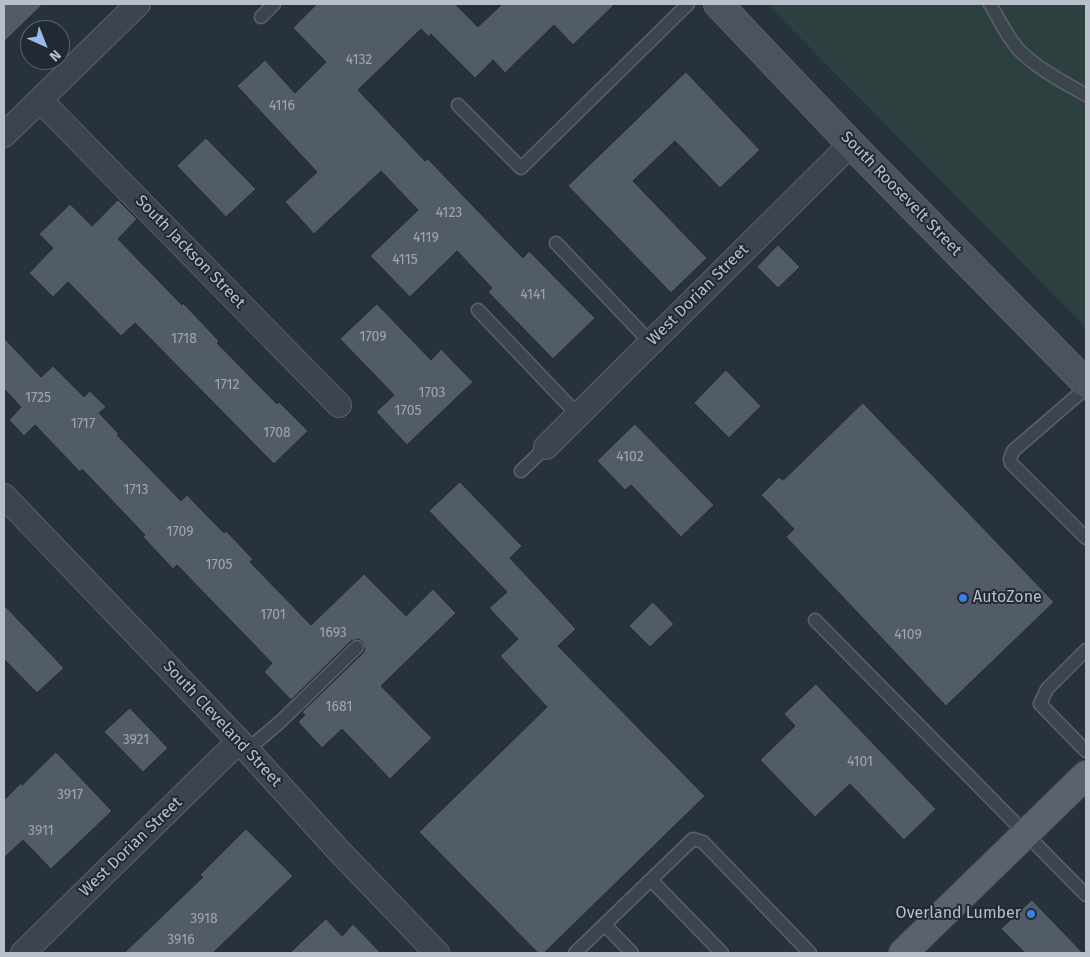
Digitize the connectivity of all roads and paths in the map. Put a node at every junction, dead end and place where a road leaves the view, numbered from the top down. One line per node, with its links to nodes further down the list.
1 (138, 4): 8 (street)
2 (274, 4): 6 (lane)
3 (688, 4): 9 (lane)
4 (718, 4): 11 (street, South Roosevelt Street)
5 (990, 4): 7 (lane)
6 (260, 17)
7 (1086, 94)
8 (40, 100): 10 (street); 17 (street, South Jackson Street)
9 (458, 105)
10 (4, 135)
11 (852, 144): 14 (street, West Dorian Street); 15 (street, South Roosevelt Street)
12 (556, 243): 14 (lane)
13 (478, 310): 18 (lane)
14 (650, 342): 18 (street, West Dorian Street)
15 (1086, 383)
16 (1086, 388): 22 (lane)
17 (339, 405)
18 (578, 414): 19 (street, West Dorian Street)
19 (546, 447): 20 (lane)
20 (521, 471)
21 (4, 496): 26 (street, South Cleveland Street)
22 (1086, 538)
23 (816, 620): 29 (lane)
24 (357, 647): 26 (lane)
25 (1086, 650): 27 (lane)
26 (243, 745): 33 (street, West Dorian Street); 34 (street, South Cleveland Street)
27 (1086, 751)
28 (1086, 775): 29 (main road)
29 (1027, 833): 31 (lane); 39 (main road)
30 (651, 880): 32 (lane); 37 (lane); 38 (lane)
31 (1086, 895)
32 (605, 925): 35 (lane); 36 (lane)
33 (23, 953)
34 (438, 953)
35 (575, 953)
36 (632, 953)
37 (722, 953)
38 (810, 953)
39 (904, 953)

